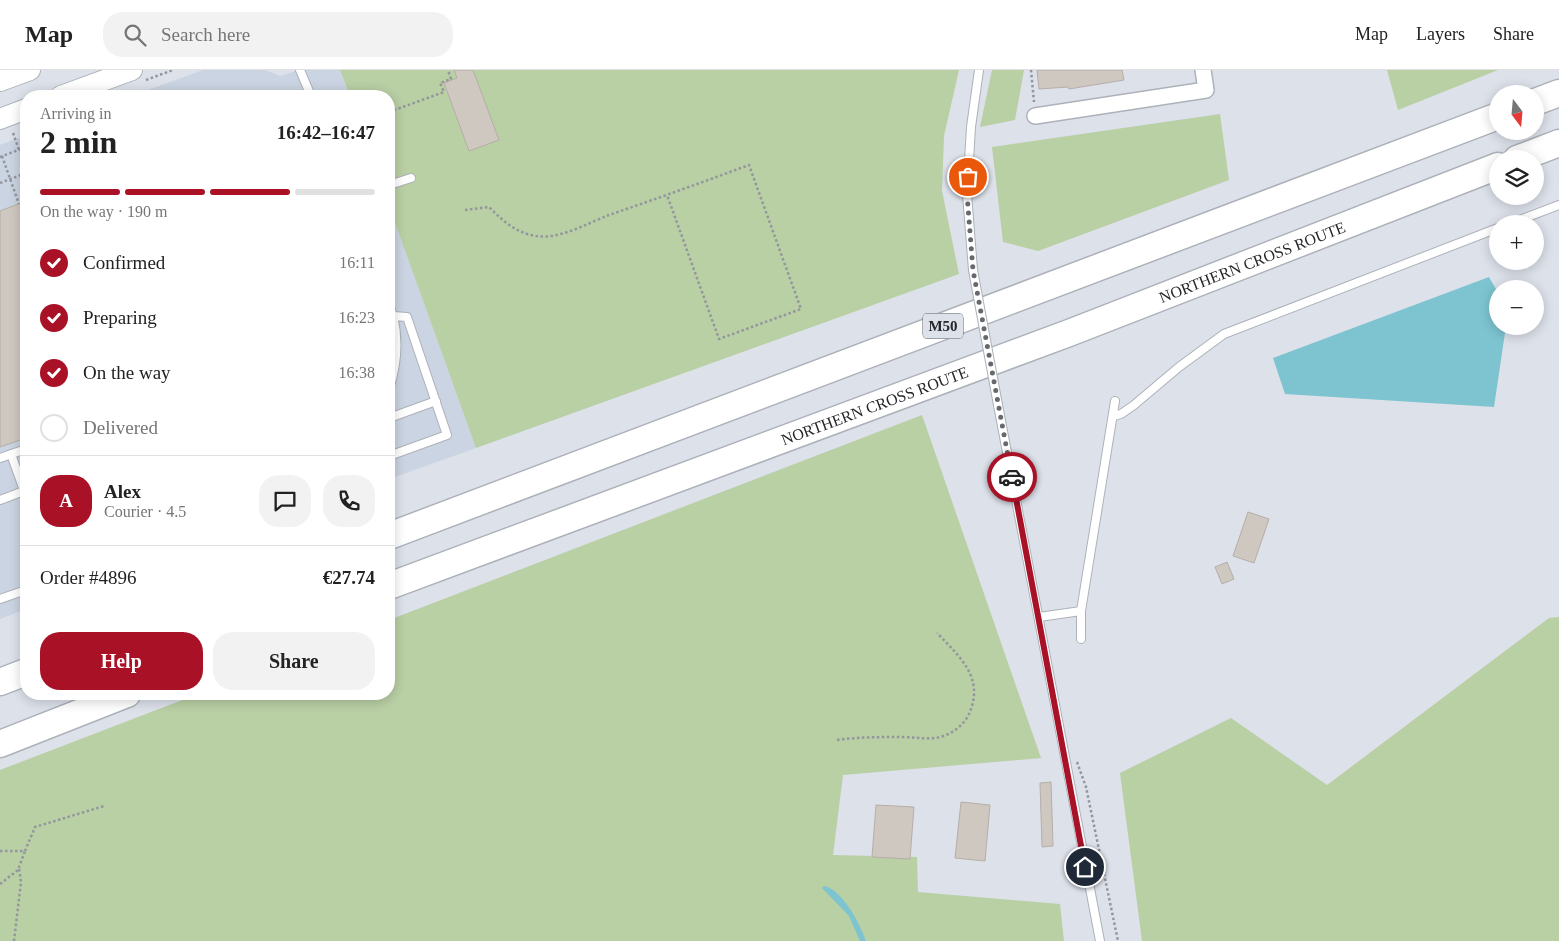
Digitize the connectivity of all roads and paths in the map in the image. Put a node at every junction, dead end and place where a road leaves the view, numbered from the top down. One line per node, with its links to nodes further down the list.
1 (30, 70): 8 (main road)
2 (132, 70): 9 (main road)
3 (300, 70): 10 (lane)
4 (448, 70): 13 (path)
5 (979, 70): 53 (lane, bridge)
6 (1031, 70): 15 (path)
7 (1203, 70): 15 (street)
8 (0, 81)
9 (77, 90)
10 (308, 90)
11 (1559, 93): 12 (highway)
12 (1544, 99)
13 (395, 110)
14 (20, 114): 17 (main road)
15 (1035, 116)
16 (1489, 119): 48 (highway, M50)
17 (6, 126): 19 (path)
18 (1559, 143): 20 (highway)
19 (20, 150): 21 (path)
20 (1541, 150)
21 (1, 157): 25 (path)
22 (1489, 169): 49 (highway, NORTHERN CROSS ROUTE)
23 (20, 176): 25 (path)
24 (411, 178): 27 (lane)
25 (10, 179): 26 (path); 29 (path)
26 (0, 183)
27 (395, 183)
28 (667, 195): 28 (path); 31 (path)
29 (19, 204)
30 (1559, 205): 32 (lane)
31 (465, 210)
32 (1533, 215)
33 (1489, 231): 40 (lane)
34 (395, 317): 37 (lane)
35 (395, 326): 36 (lane)
36 (395, 341)
37 (436, 401): 39 (lane); 43 (lane)
38 (1115, 401): 40 (lane)
39 (395, 416)
40 (1113, 416): 52 (lane)
41 (20, 451): 42 (lane)
42 (11, 454): 44 (lane); 45 (lane)
43 (395, 454)
44 (0, 458)
45 (20, 480)
46 (20, 495): 47 (lane)
47 (0, 500)
48 (395, 534)
49 (395, 584)
50 (20, 592): 51 (lane)
51 (0, 599)
52 (1081, 611): 53 (lane); 55 (lane)
53 (1039, 617): 70 (lane)
54 (936, 632): 61 (path)
55 (1080, 639)
56 (20, 674): 57 (highway)
57 (0, 682)
58 (80, 700): 60 (highway)
59 (112, 700): 62 (highway)
60 (0, 729)
61 (837, 740)
62 (0, 744)
63 (1071, 760): 71 (path)
64 (104, 806): 66 (path)
65 (0, 851): 66 (path)
66 (25, 851): 67 (path)
67 (19, 868): 68 (path); 69 (path)
68 (0, 884)
69 (14, 941)
70 (1100, 941)
71 (1118, 941)

